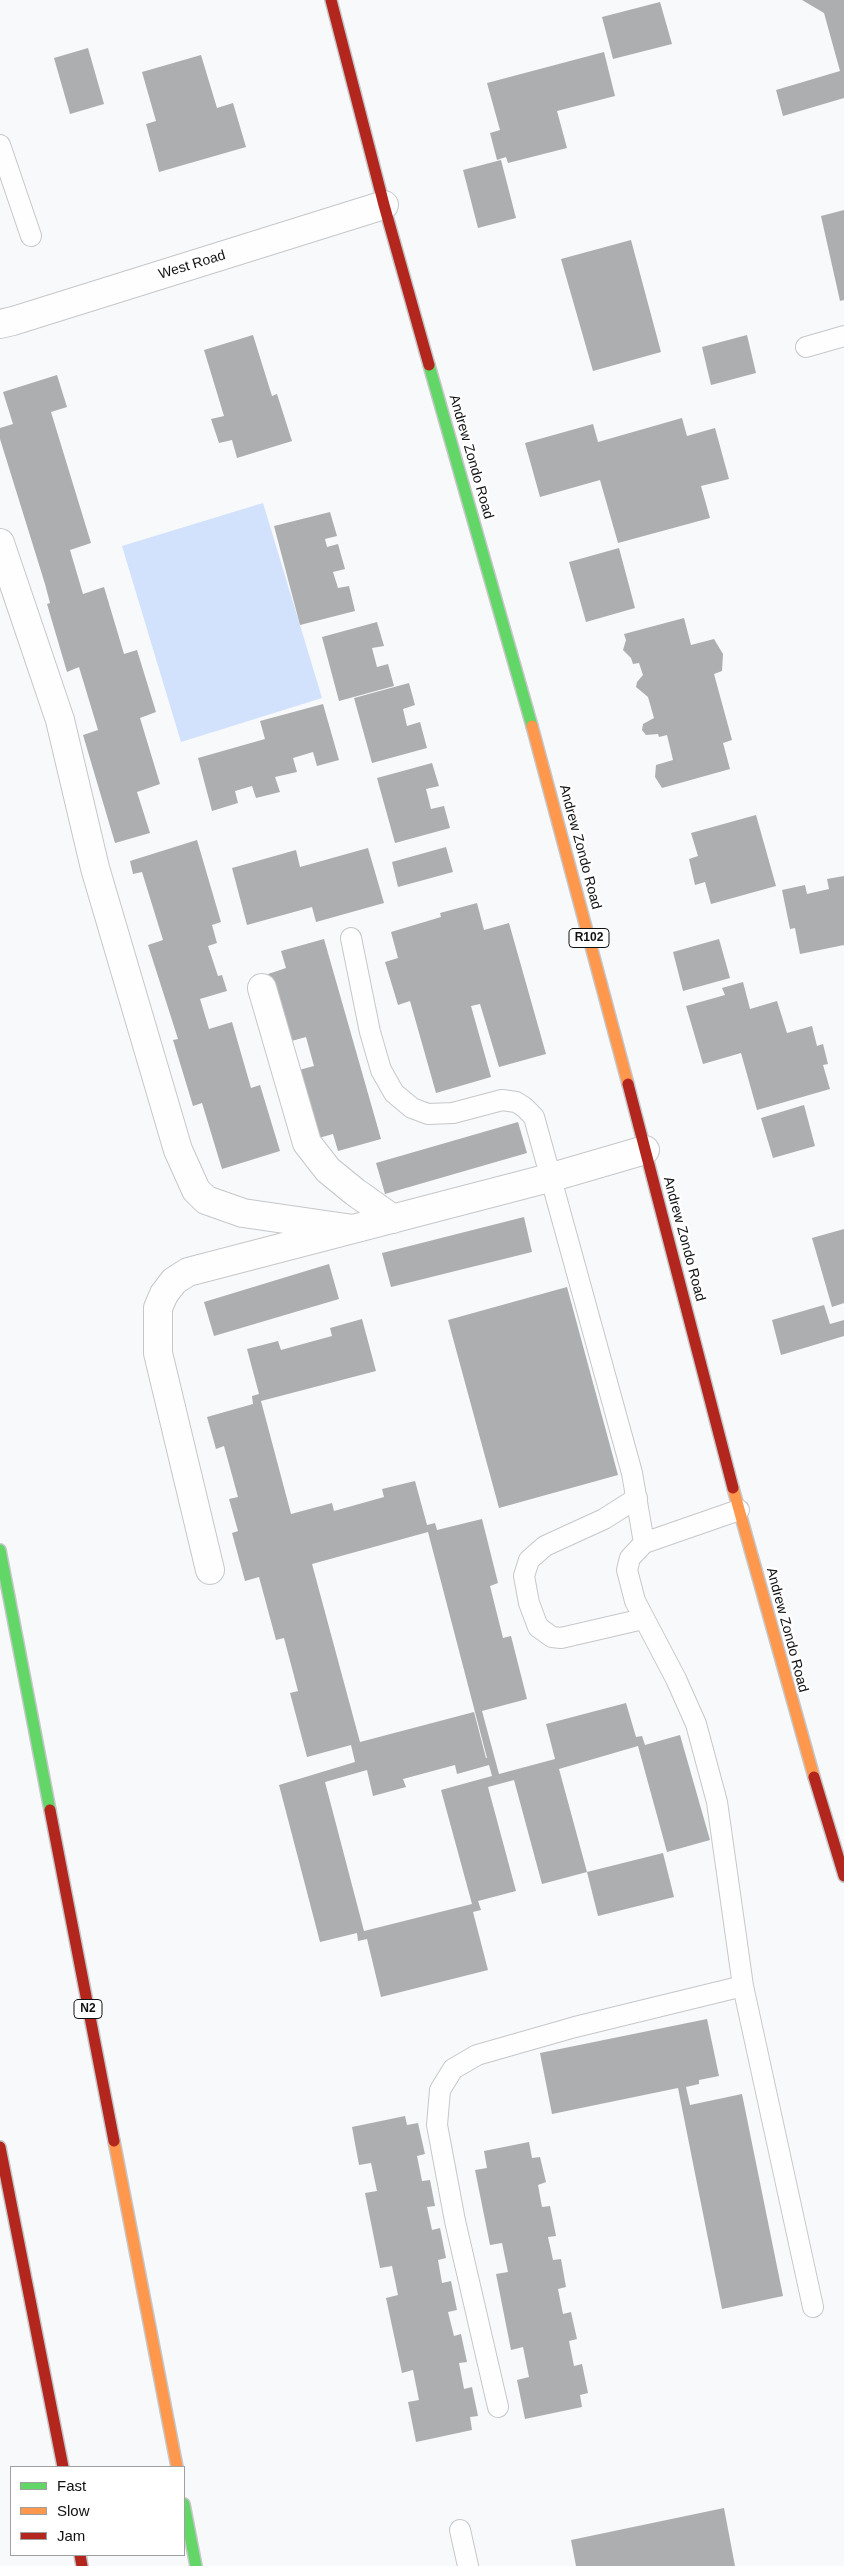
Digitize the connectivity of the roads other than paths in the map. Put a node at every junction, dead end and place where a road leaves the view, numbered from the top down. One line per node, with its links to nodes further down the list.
1 (331, 0): 3 (main road, Andrew Zondo Road / R102)
2 (0, 145): 4 (lane)
3 (384, 205): 5 (street, West Road); 11 (main road, Andrew Zondo Road / R102)
4 (31, 236)
5 (0, 324)
6 (844, 336): 7 (lane)
7 (806, 347)
8 (0, 543): 14 (street)
9 (351, 938): 12 (lane)
10 (262, 988): 13 (street)
11 (645, 1150): 12 (street); 16 (main road, Andrew Zondo Road / R102)
12 (549, 1178): 13 (street); 15 (lane)
13 (393, 1219): 14 (street)
14 (353, 1229): 19 (street)
15 (637, 1498): 17 (lane); 20 (lane)
16 (739, 1510): 17 (lane); 21 (main road, Andrew Zondo Road / R102)
17 (644, 1543): 20 (lane)
18 (0, 1550): 27 (main road, N2)
19 (210, 1570)
20 (643, 1619): 22 (lane)
21 (844, 1876)
22 (743, 1986): 24 (lane); 25 (lane)
23 (0, 2147): 26 (main road)
24 (813, 2307)
25 (498, 2407)
26 (63, 2466)
27 (177, 2466)
28 (185, 2509): 30 (main road)
29 (460, 2530): 31 (lane)
30 (196, 2566)
31 (468, 2566)

